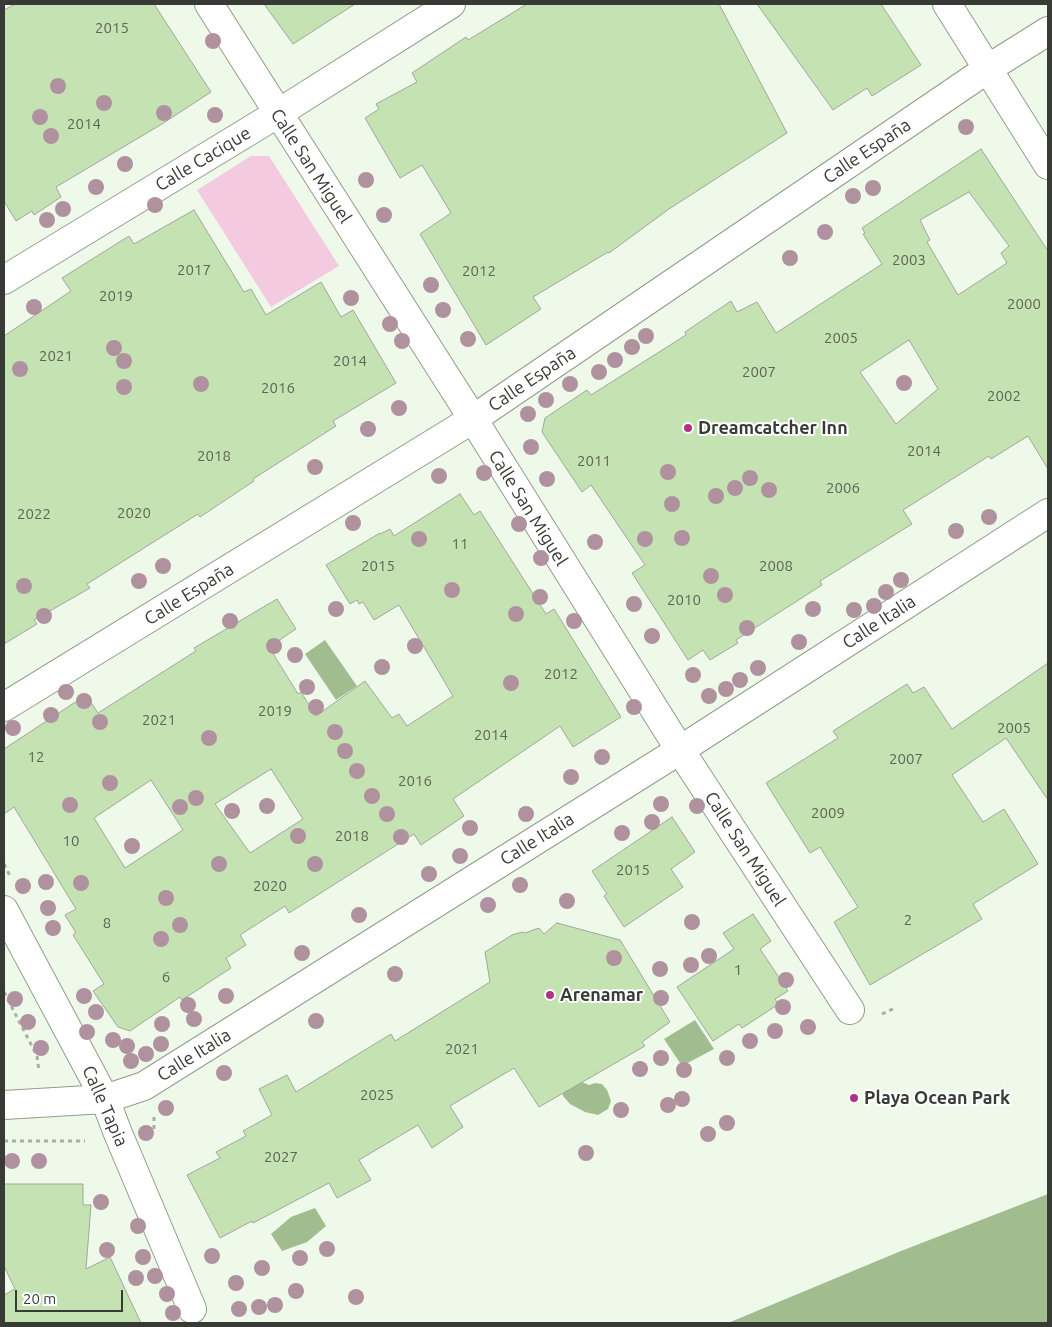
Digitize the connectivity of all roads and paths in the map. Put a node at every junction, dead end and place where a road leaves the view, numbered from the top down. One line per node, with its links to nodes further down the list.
1 (209, 4): 6 (street, Calle San Miguel)
2 (451, 4): 6 (street, Calle Cacique)
3 (947, 4): 5 (street)
4 (1048, 32): 5 (street, Calle España)
5 (989, 68): 7 (street); 9 (street, Calle España)
6 (277, 114): 8 (street, Calle Cacique); 9 (street, Calle San Miguel)
7 (1048, 166)
8 (4, 280)
9 (473, 419): 11 (street, Calle España); 12 (street, Calle San Miguel)
10 (1048, 513): 12 (street, Calle Italia)
11 (4, 707)
12 (680, 750): 16 (street, Calle San Miguel); 19 (street, Calle Italia)
13 (4, 910): 19 (street, Calle Tapia)
14 (4, 992): 18 (path)
15 (895, 1008): 17 (path)
16 (850, 1010)
17 (883, 1013)
18 (40, 1074)
19 (105, 1099): 20 (street, Calle Italia); 21 (street, Calle Tapia)
20 (4, 1105)
21 (192, 1309)

